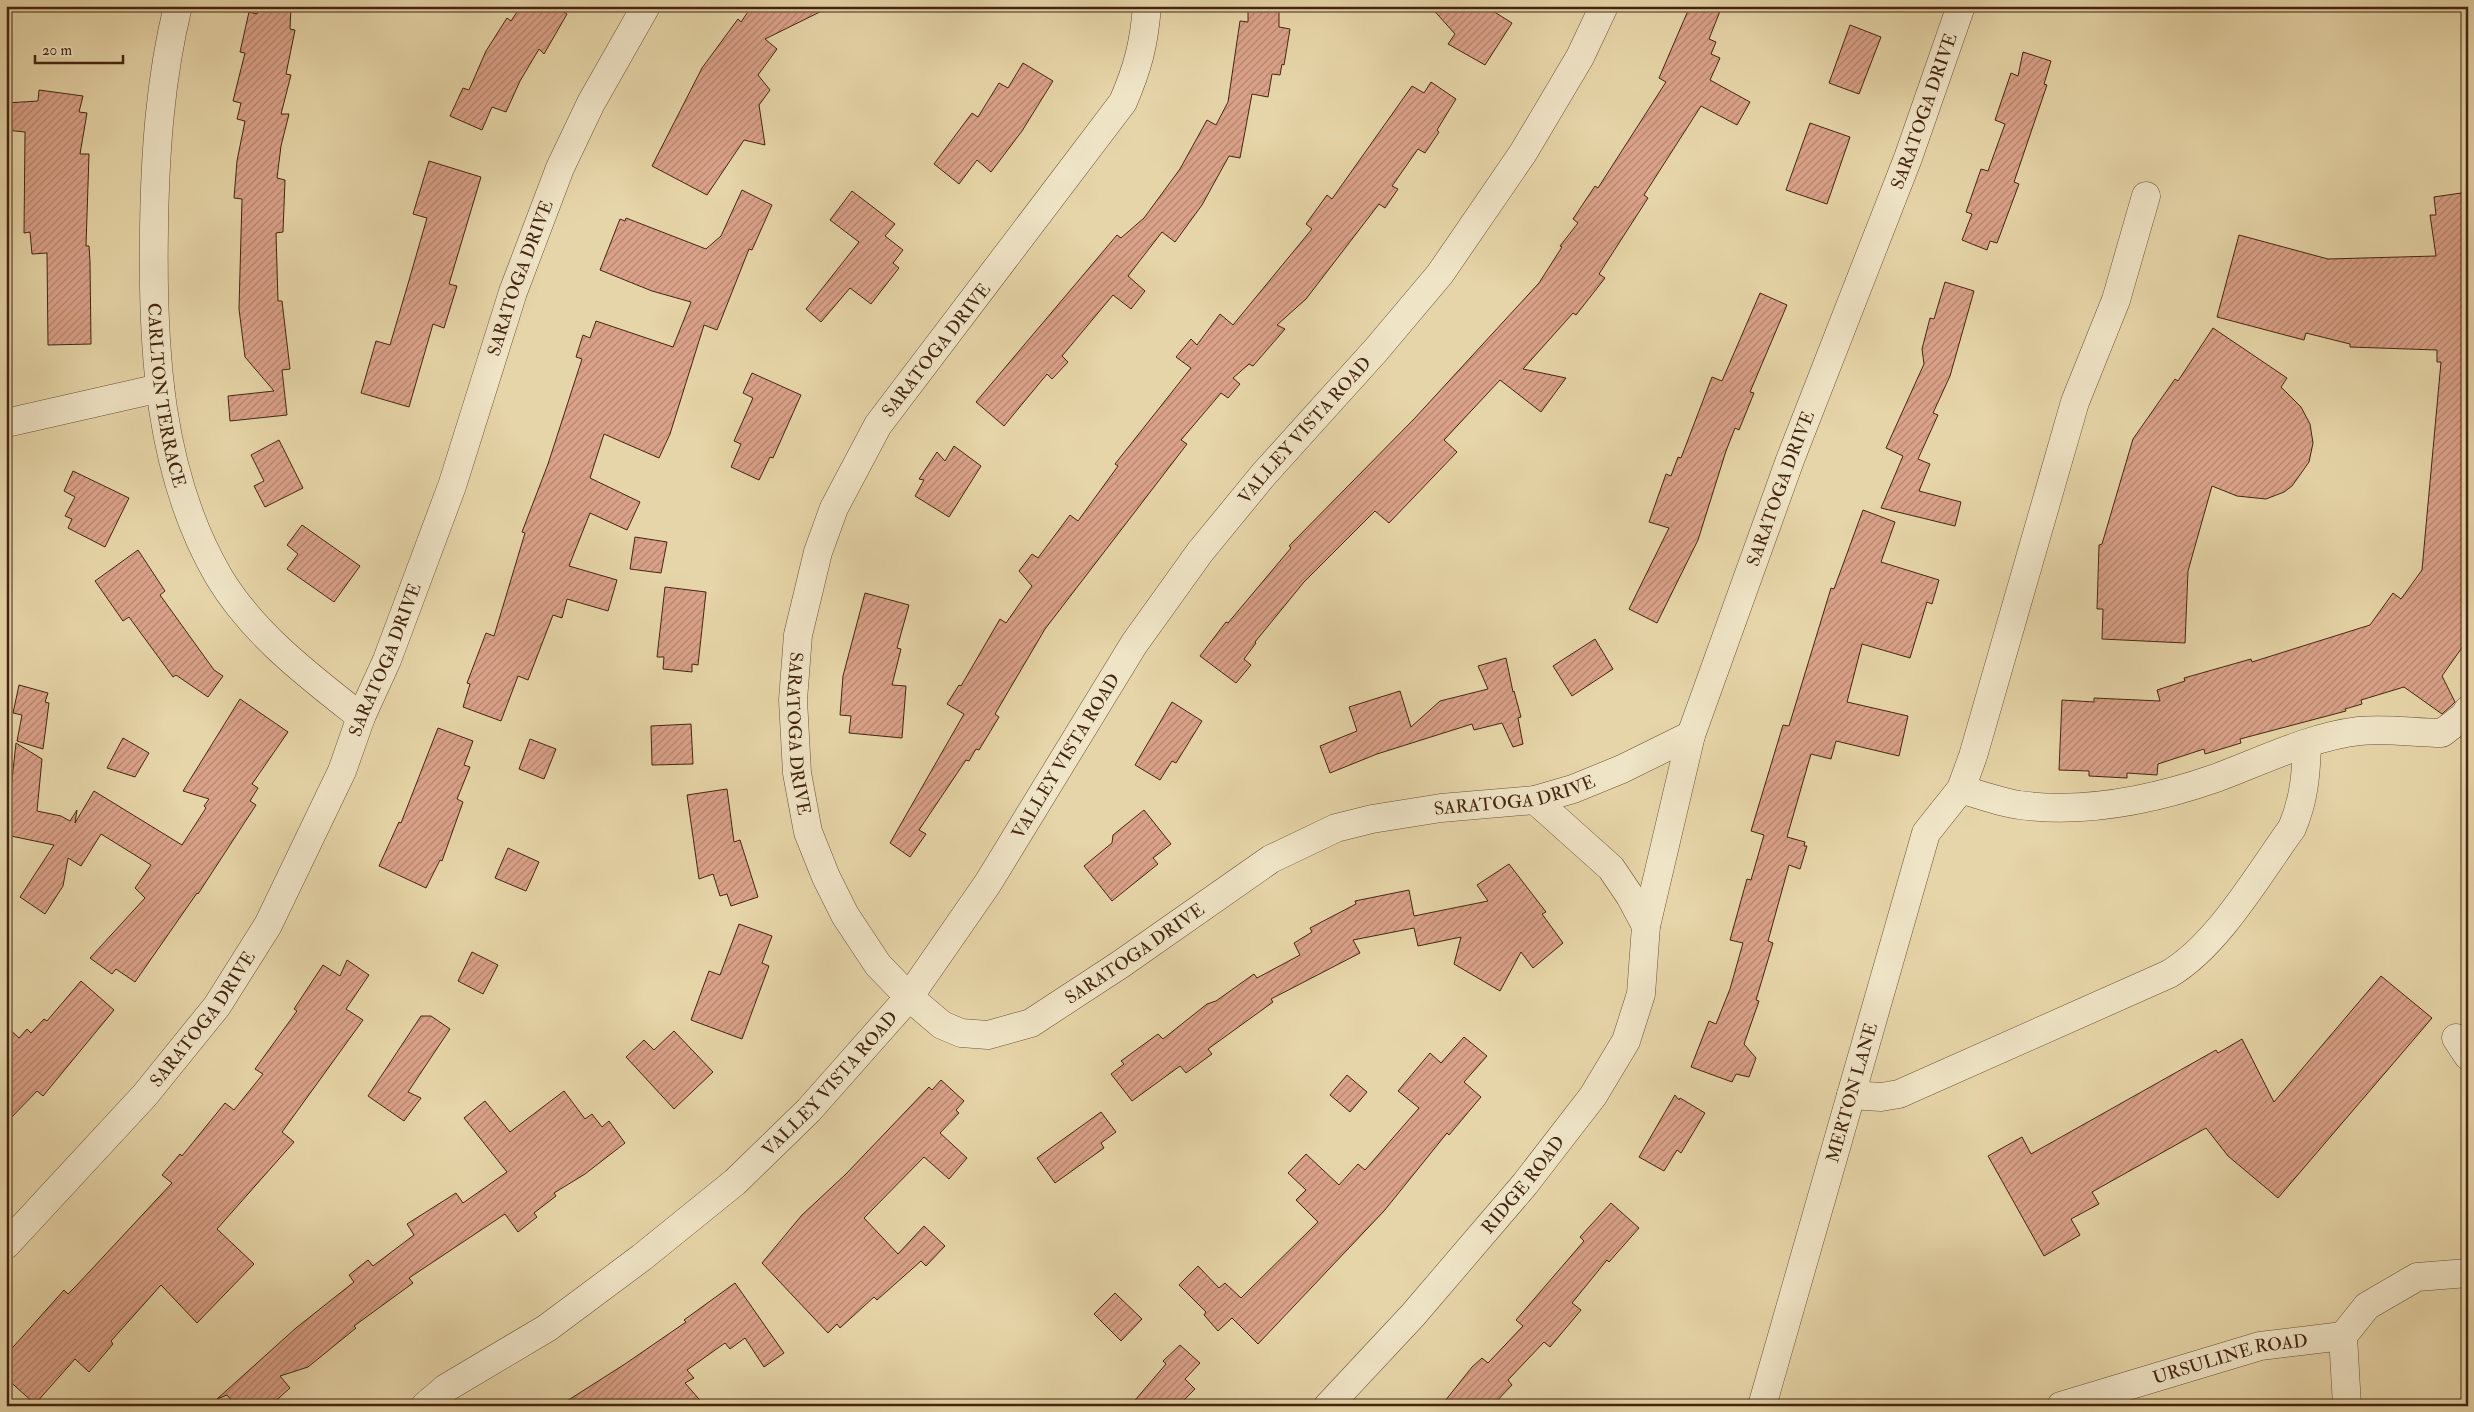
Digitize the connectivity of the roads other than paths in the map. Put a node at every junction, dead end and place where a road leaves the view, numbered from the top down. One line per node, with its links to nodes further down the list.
1 (178, 6): 7 (street, CARLTON TERRACE)
2 (646, 6): 10 (street, SARATOGA DRIVE)
3 (1147, 6): 16 (street, SARATOGA DRIVE)
4 (1604, 6): 16 (street, VALLEY VISTA ROAD)
5 (1961, 6): 11 (street, SARATOGA DRIVE)
6 (2146, 196): 13 (street, MERTON LANE)
7 (160, 388): 8 (street); 10 (street, CARLTON TERRACE)
8 (6, 423)
9 (2468, 710): 12 (street)
10 (361, 718): 18 (street, SARATOGA DRIVE)
11 (1691, 735): 14 (street, SARATOGA DRIVE); 15 (street, RIDGE ROAD)
12 (2307, 744): 13 (street); 17 (street)
13 (1961, 789): 17 (street, MERTON LANE)
14 (1535, 800): 15 (street); 16 (street, SARATOGA DRIVE)
15 (1646, 926): 22 (street, RIDGE ROAD)
16 (909, 997): 21 (street, VALLEY VISTA ROAD)
17 (1851, 1095): 23 (street, MERTON LANE)
18 (6, 1245)
19 (2468, 1273): 20 (street)
20 (2344, 1336): 24 (street, URSULINE ROAD); 25 (street)
21 (424, 1406)
22 (1328, 1406)
23 (1762, 1406)
24 (2060, 1406)
25 (2347, 1406)

